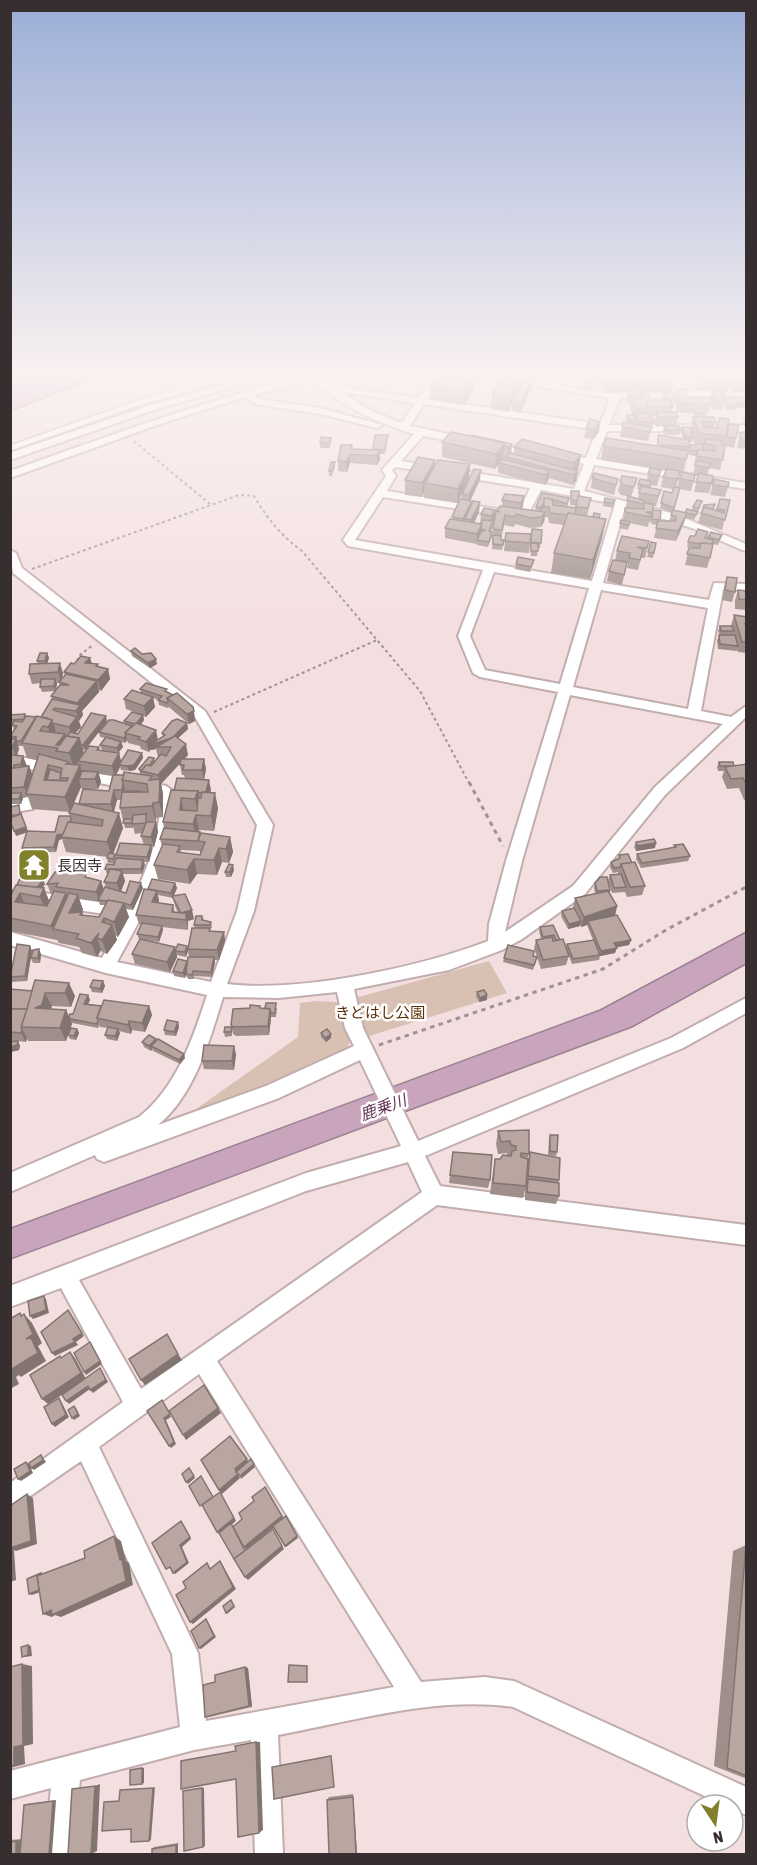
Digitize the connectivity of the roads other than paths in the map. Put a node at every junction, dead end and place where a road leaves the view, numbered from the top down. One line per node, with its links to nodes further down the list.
1 (50, 460): 6 (street)
2 (395, 460): 5 (street)
3 (579, 460): 4 (street)
4 (590, 462): 8 (street); 9 (street)
5 (392, 463): 7 (street); 10 (street)
6 (10, 475)
7 (537, 486): 9 (street); 10 (street)
8 (747, 486)
9 (578, 492): 11 (street)
10 (380, 494): 14 (street)
11 (621, 502): 12 (street); 16 (street)
12 (747, 548)
13 (10, 553): 15 (street)
14 (490, 567): 16 (street); 19 (street)
15 (15, 574): 32 (street)
16 (595, 585): 18 (street); 19 (street)
17 (747, 587): 18 (street)
18 (714, 605): 21 (street)
19 (565, 690): 21 (street); 29 (street)
20 (747, 710): 22 (street)
21 (694, 714): 22 (street)
22 (735, 722): 29 (street)
23 (10, 760): 24 (street)
24 (41, 765): 25 (street); 26 (street)
25 (10, 808)
26 (135, 912): 27 (street); 30 (street)
27 (10, 916)
28 (10, 938): 30 (street)
29 (496, 945): 31 (street)
30 (106, 966): 32 (street)
31 (344, 984): 32 (street); 34 (street)
32 (218, 990): 36 (street)
33 (747, 1005): 35 (street)
34 (368, 1055): 35 (street); 36 (street)
35 (410, 1146): 38 (street); 40 (street)
36 (32, 1175): 37 (street)
37 (10, 1183)
38 (434, 1195): 39 (street); 42 (street)
39 (747, 1235)
40 (65, 1275): 41 (street); 43 (street)
41 (10, 1297)
42 (202, 1358): 43 (street); 46 (street)
43 (137, 1405): 44 (street)
44 (85, 1444): 45 (street); 48 (street)
45 (10, 1498)
46 (415, 1696): 47 (street); 51 (street)
47 (264, 1724): 48 (street); 53 (street)
48 (194, 1737): 49 (street)
49 (67, 1770): 50 (street); 52 (street)
50 (10, 1785)
51 (747, 1801)
52 (58, 1854)
53 (269, 1854)

